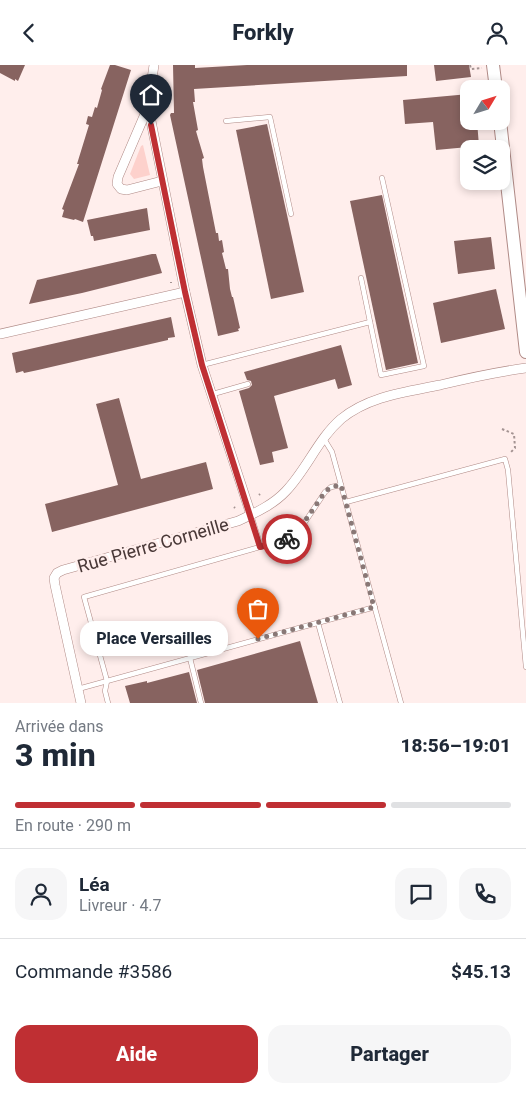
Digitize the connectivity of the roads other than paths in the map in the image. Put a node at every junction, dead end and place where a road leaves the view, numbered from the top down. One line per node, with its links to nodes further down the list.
1 (154, 65): 4 (street)
2 (488, 66): 3 (main road)
3 (493, 80)
4 (148, 107): 8 (street); 8 (street)
5 (226, 121): 9 (lane)
6 (501, 130): 14 (main road)
7 (382, 179): 12 (lane)
8 (162, 181): 11 (street)
9 (291, 214)
10 (361, 278): 12 (lane)
11 (185, 292): 13 (street); 15 (street)
12 (370, 322): 15 (lane)
13 (0, 334)
14 (526, 352)
15 (202, 365): 18 (street)
16 (526, 368): 19 (street, Rue Pierre Corneille)
17 (248, 384): 18 (lane)
18 (212, 394): 22 (street)
19 (324, 439): 20 (lane); 22 (street, Rue Pierre Corneille)
20 (341, 485): 21 (lane); 23 (lane)
21 (346, 502): 24 (lane); 27 (lane)
22 (251, 515): 23 (lane); 29 (street, Rue Pierre Corneille)
23 (260, 547): 28 (lane)
24 (374, 607): 25 (lane); 34 (lane)
25 (318, 623): 26 (lane); 33 (lane)
26 (190, 658): 28 (lane); 32 (lane)
27 (526, 667)
28 (107, 681): 29 (lane); 31 (lane)
29 (78, 689): 30 (street)
30 (81, 703)
31 (108, 703)
32 (200, 703)
33 (340, 703)
34 (401, 703)

